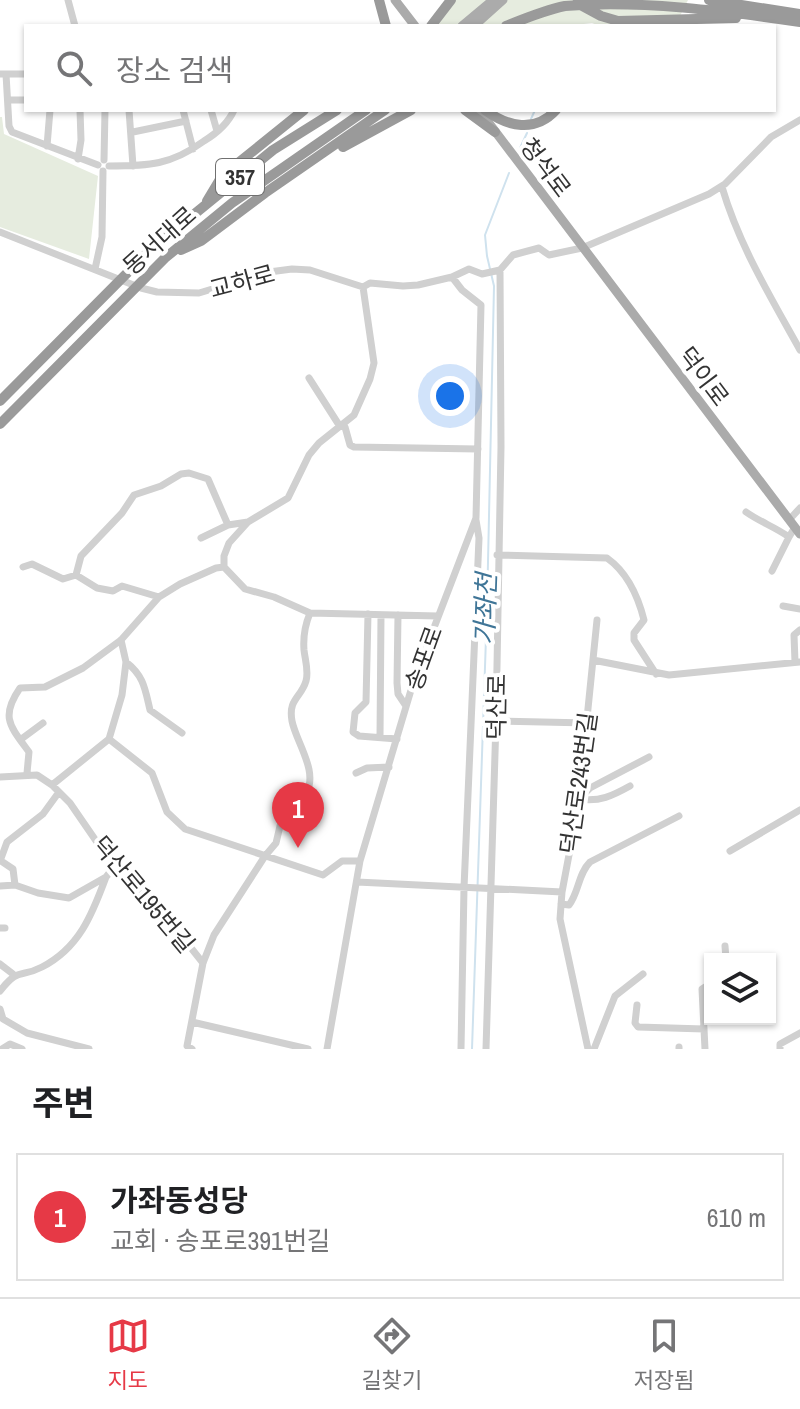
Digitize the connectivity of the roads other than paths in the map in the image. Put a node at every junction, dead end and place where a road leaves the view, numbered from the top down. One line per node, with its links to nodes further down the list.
1 (68, 0): 11 (street)
2 (379, 0): 12 (highway)
3 (395, 0): 13 (main road)
4 (451, 0): 14 (highway)
5 (493, 0): 15 (main road)
6 (503, 0): 16 (main road)
7 (709, 0): 10 (highway)
8 (736, 0): 10 (highway)
9 (569, 3): 10 (highway); 10 (highway); 17 (highway)
10 (799, 19)
11 (74, 24)
12 (385, 24)
13 (413, 24)
14 (433, 24)
15 (464, 24)
16 (476, 24)
17 (511, 24)
18 (3, 74): 19 (street); 20 (street)
19 (24, 74)
20 (8, 100): 21 (street); 43 (street)
21 (24, 100)
22 (50, 112): 43 (street)
23 (80, 112): 45 (street)
24 (105, 112): 46 (street)
25 (129, 112): 41 (street)
26 (184, 112): 39 (street)
27 (212, 112): 40 (street)
28 (233, 112): 40 (street)
29 (302, 112): 50 (highway)
30 (334, 112): 50 (highway, 동서대로 / 357)
31 (361, 112): 53 (highway, 동서대로 / 357)
32 (382, 112): 48 (highway)
33 (407, 112): 48 (highway)
34 (468, 112): 42 (highway)
35 (483, 112): 42 (main road, 청석로)
36 (486, 112): 37 (highway)
37 (553, 112)
38 (800, 120): 49 (street, 교하로)
39 (186, 121): 41 (street); 44 (street)
40 (217, 131): 44 (street)
41 (133, 132): 47 (street)
42 (495, 132): 52 (main road, 청석로)
43 (47, 146): 45 (street)
44 (193, 149): 47 (street)
45 (78, 159): 46 (street)
46 (104, 166): 47 (street); 54 (street)
47 (133, 166)
48 (299, 170): 53 (highway)
49 (722, 187): 52 (street, 교하로); 58 (street)
50 (202, 208): 60 (highway, 동서대로 / 357)
51 (0, 232): 54 (street, 교하로)
52 (582, 248): 55 (street, 교하로); 69 (main road, 덕이로)
53 (165, 258): 61 (highway, 동서대로 / 357)
54 (95, 269): 57 (street, 교하로)
55 (493, 271): 56 (street, 교하로); 72 (street, 덕산로)
56 (452, 277): 57 (street, 교하로); 63 (street, 송포로)
57 (363, 287): 62 (street)
58 (800, 350)
59 (309, 378): 62 (street)
60 (0, 401)
61 (0, 424)
62 (341, 425): 63 (street); 67 (street)
63 (478, 449): 66 (street, 송포로)
64 (800, 508): 69 (street)
65 (746, 512): 70 (street)
66 (476, 518): 84 (street, 송포로); 122 (street, 덕산로)
67 (248, 522): 68 (street); 74 (street)
68 (228, 525): 71 (street); 76 (street)
69 (795, 527): 70 (street)
70 (789, 537): 75 (street)
71 (201, 538)
72 (497, 555): 91 (street); 93 (street, 덕산로)
73 (23, 567): 76 (street)
74 (224, 567): 77 (street); 80 (street)
75 (772, 571)
76 (76, 575): 77 (street)
77 (159, 597): 87 (street)
78 (783, 606): 79 (street)
79 (800, 609)
80 (310, 613): 81 (street); 114 (street)
81 (368, 614): 82 (street); 97 (street)
82 (381, 615): 83 (street); 97 (street)
83 (398, 615): 84 (street); 92 (street)
84 (438, 616): 92 (street, 송포로)
85 (597, 620): 88 (street, 덕산로243번길)
86 (800, 630): 90 (street)
87 (121, 640): 89 (street); 100 (street)
88 (593, 660): 91 (street); 95 (street, 덕산로243번길)
89 (126, 662): 96 (street); 98 (street)
90 (797, 662): 91 (street)
91 (656, 674)
92 (406, 706): 99 (street, 송포로)
93 (496, 721): 95 (street); 123 (street, 덕산로)
94 (43, 723): 100 (street)
95 (588, 723): 109 (street, 덕산로243번길)
96 (182, 733)
97 (380, 737): 99 (street)
98 (109, 739): 106 (street); 114 (street)
99 (397, 739): 102 (street, 송포로)
100 (20, 740): 103 (street)
101 (649, 757): 109 (street)
102 (389, 767): 104 (street); 116 (street, 송포로)
103 (27, 773): 105 (street); 106 (street, 덕산로195번길)
104 (356, 773)
105 (0, 777)
106 (52, 785): 108 (street, 덕산로195번길)
107 (630, 786): 109 (street)
108 (59, 792): 112 (street); 117 (street, 덕산로195번길)
109 (579, 799): 124 (street, 덕산로243번길)
110 (800, 810): 113 (street)
111 (679, 816): 125 (street, 덕산로243번길)
112 (4, 840): 115 (street)
113 (730, 851)
114 (265, 856): 116 (street); 128 (street)
115 (0, 861): 120 (street)
116 (360, 861): 119 (street, 송포로)
117 (114, 867): 118 (street); 128 (street, 덕산로195번길)
118 (106, 877): 120 (street); 130 (street)
119 (357, 882): 122 (street); 145 (street, 송포로)
120 (15, 885): 121 (street)
121 (0, 886)
122 (466, 888): 123 (street); 146 (street, 덕산로)
123 (490, 890): 124 (street); 147 (street, 덕산로)
124 (562, 892): 125 (street, 덕산로243번길)
125 (561, 904): 148 (street, 덕산로243번길)
126 (725, 946): 127 (street)
127 (726, 953)
128 (203, 963): 136 (street, 덕산로195번길)
129 (0, 964): 130 (street)
130 (13, 974): 133 (street)
131 (643, 974): 149 (street)
132 (704, 988): 137 (street)
133 (0, 991)
134 (637, 1005): 137 (street)
135 (0, 1009): 138 (street)
136 (192, 1022): 143 (street, 덕산로195번길); 144 (street)
137 (704, 1029): 150 (street)
138 (22, 1030): 140 (street); 142 (street)
139 (800, 1033): 151 (street)
140 (21, 1048): 141 (street)
141 (2, 1049)
142 (89, 1049)
143 (192, 1049)
144 (308, 1049)
145 (327, 1049)
146 (461, 1049)
147 (486, 1049)
148 (588, 1049)
149 (594, 1049)
150 (705, 1049)
151 (780, 1049)

